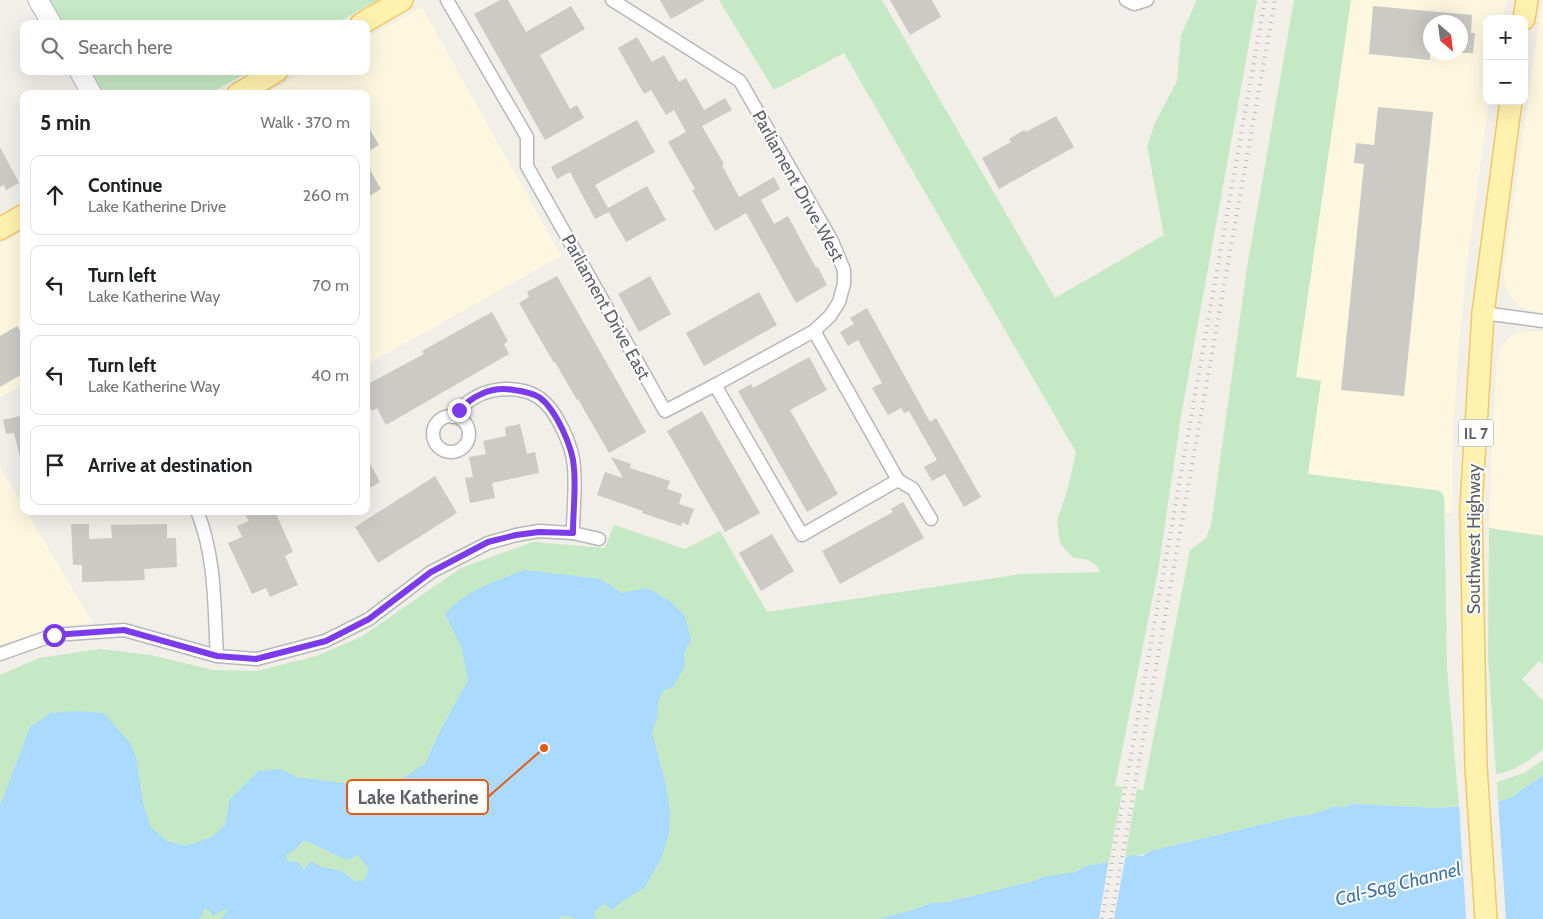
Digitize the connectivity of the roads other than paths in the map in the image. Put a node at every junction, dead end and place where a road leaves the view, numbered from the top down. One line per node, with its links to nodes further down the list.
1 (38, 0): 9 (street)
2 (402, 0): 10 (main road)
3 (448, 0): 21 (street, Parliament Drive East)
4 (612, 0): 20 (street, Parliament Drive West)
5 (1126, 0): 6 (street)
6 (1147, 0)
7 (1527, 0): 8 (main road)
8 (1525, 15)
9 (50, 20)
10 (368, 20)
11 (81, 75): 13 (street)
12 (271, 75): 14 (main road)
13 (90, 90)
14 (245, 90)
15 (1510, 105): 18 (main road, Southwest Highway / IL 7)
16 (20, 217): 17 (main road)
17 (0, 229)
18 (1483, 313): 19 (street); 30 (main road, Southwest Highway / IL 7)
19 (1543, 321)
20 (814, 330): 21 (street, Parliament Drive West); 23 (street)
21 (715, 385): 23 (street)
22 (453, 417): 26 (street)
23 (898, 480): 25 (street)
24 (199, 515): 29 (street)
25 (931, 519)
26 (573, 533): 27 (street); 29 (street)
27 (599, 539)
28 (0, 654): 29 (street)
29 (217, 656)
30 (1486, 919)

